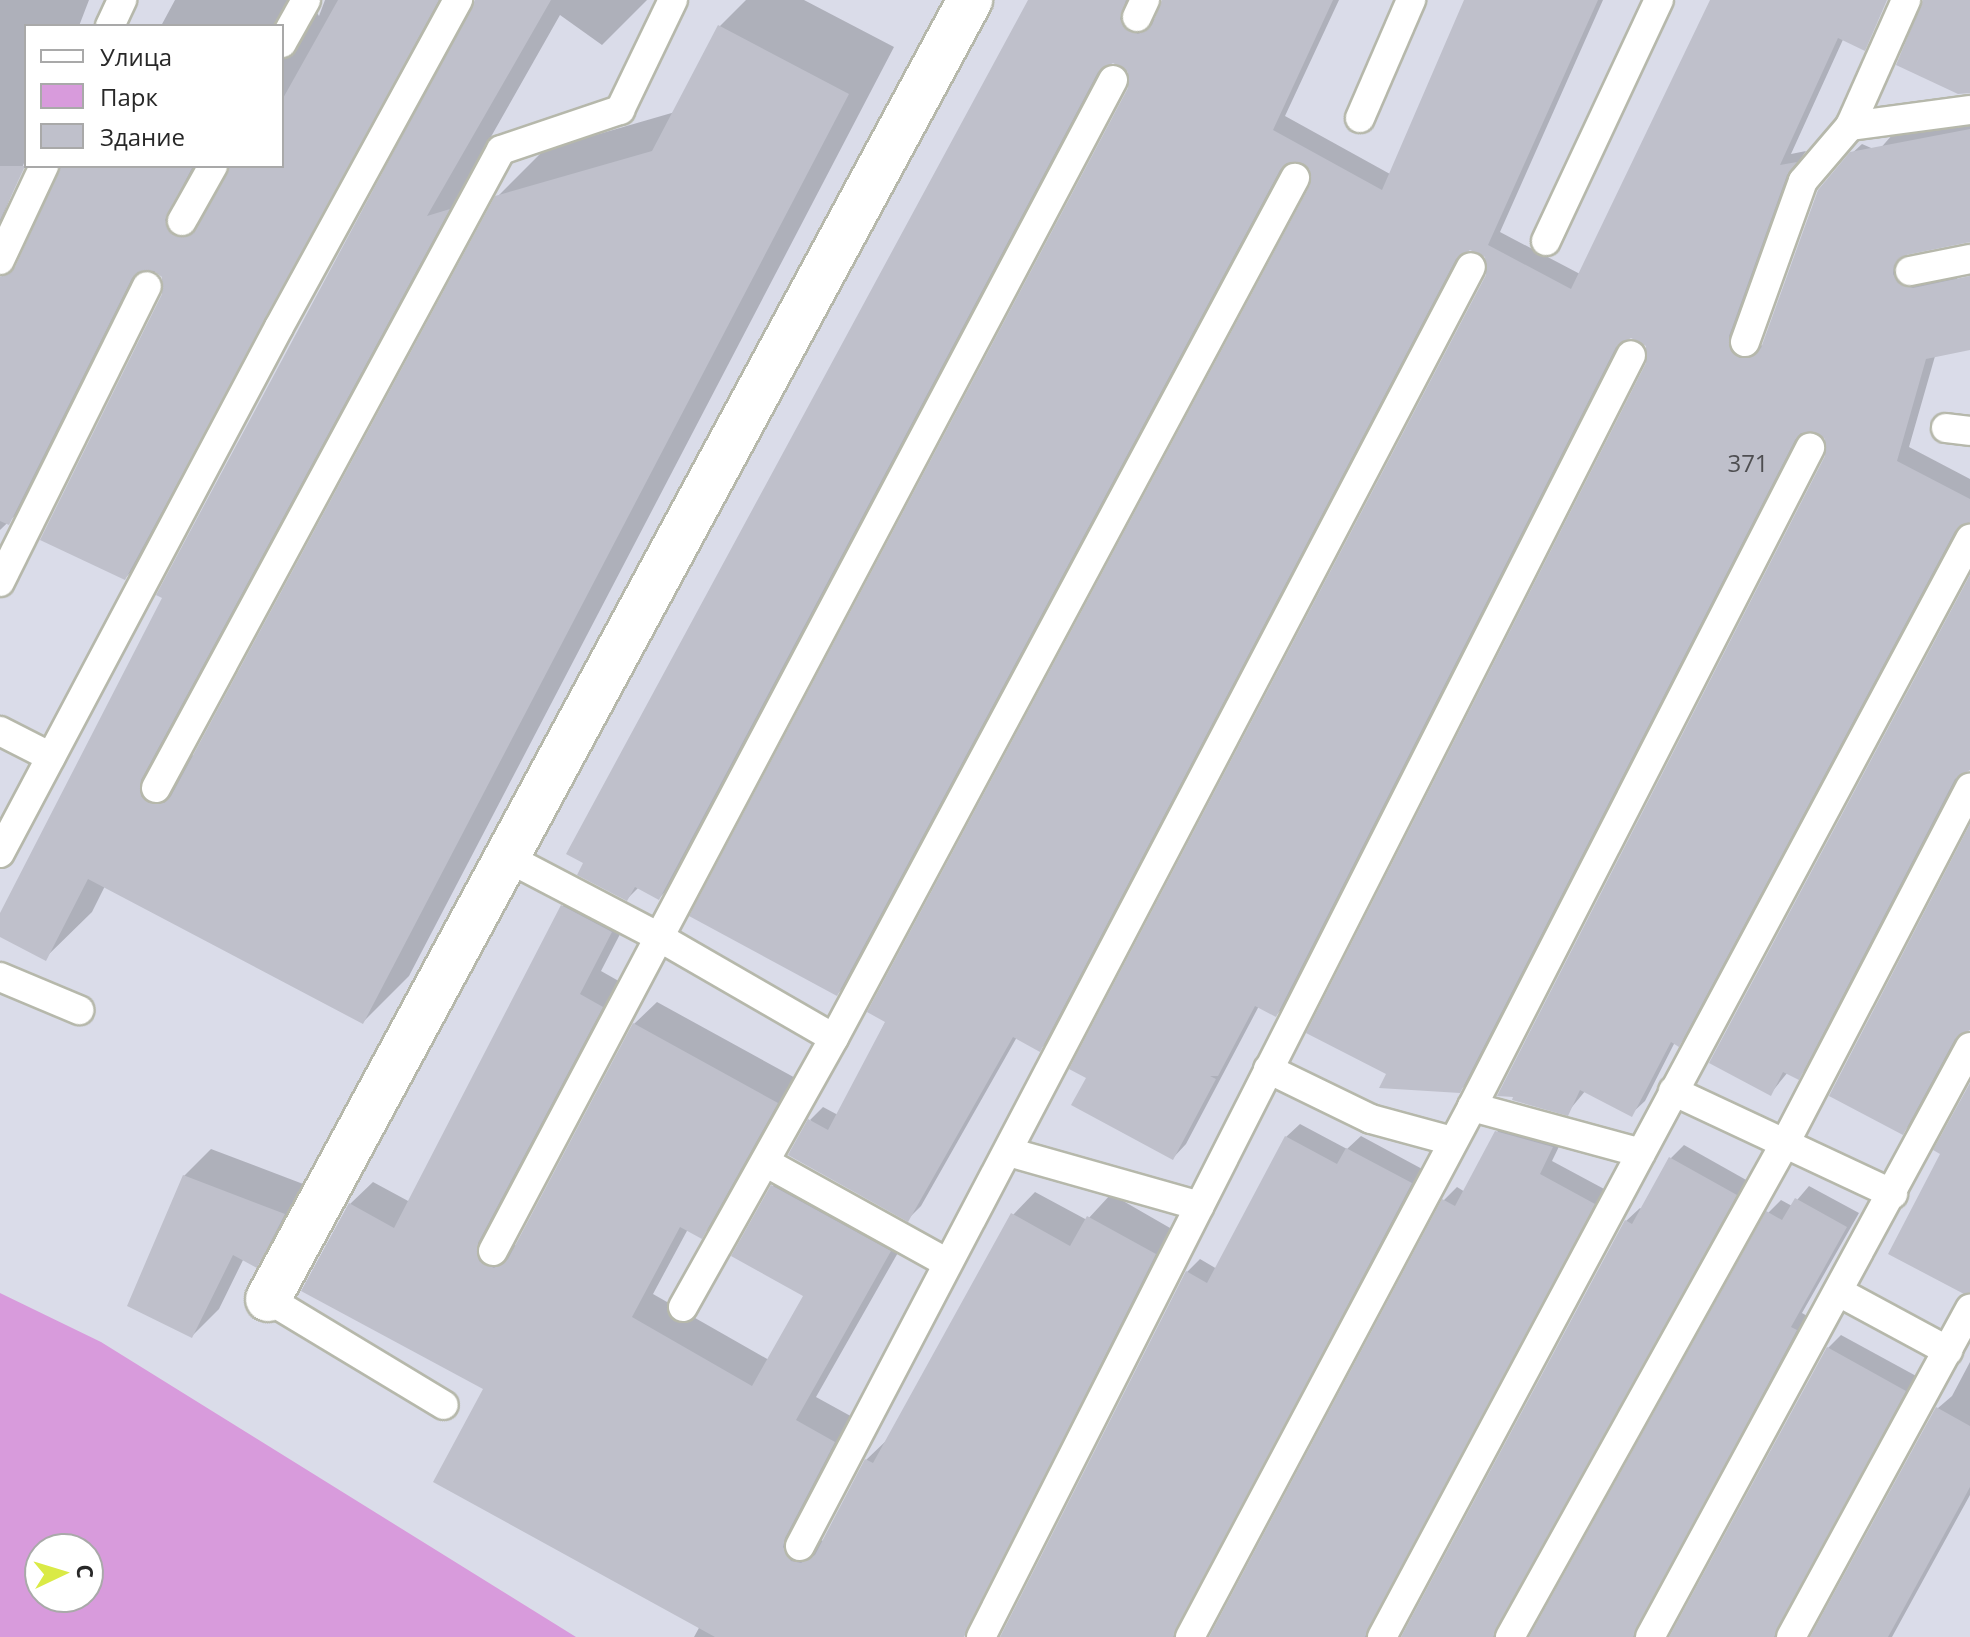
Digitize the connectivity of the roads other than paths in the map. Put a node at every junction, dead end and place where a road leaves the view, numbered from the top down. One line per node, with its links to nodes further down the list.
1 (122, 0): 9 (lane)
2 (306, 0): 10 (lane)
3 (458, 0): 31 (lane)
4 (673, 0): 33 (lane)
5 (1411, 0): 13 (lane)
6 (1659, 0): 19 (lane)
7 (1906, 0): 14 (lane)
8 (961, 4): 35 (street)
9 (111, 24)
10 (284, 39)
11 (1113, 80): 36 (lane)
12 (1970, 110): 14 (lane)
13 (1360, 118)
14 (1850, 126): 25 (lane)
15 (43, 168): 21 (lane)
16 (212, 168): 18 (lane)
17 (1295, 178): 39 (lane)
18 (182, 221)
19 (1546, 241)
20 (1970, 259): 23 (lane)
21 (0, 260)
22 (1471, 267): 46 (lane)
23 (1910, 271)
24 (147, 286): 29 (lane)
25 (1745, 342)
26 (1631, 355): 41 (lane)
27 (1810, 448): 43 (lane)
28 (1970, 539): 42 (lane)
29 (0, 582)
30 (0, 731): 31 (lane)
31 (51, 757): 34 (lane)
32 (1970, 787): 45 (lane)
33 (156, 788)
34 (0, 853)
35 (508, 858): 36 (lane); 54 (street)
36 (657, 936): 39 (lane); 51 (lane)
37 (0, 977): 38 (lane)
38 (79, 1010)
39 (834, 1038): 48 (lane)
40 (1970, 1047): 49 (lane)
41 (1268, 1069): 44 (lane); 50 (lane)
42 (1673, 1091): 45 (lane); 47 (lane)
43 (1472, 1107): 44 (lane); 47 (lane)
44 (1452, 1141): 61 (lane)
45 (1784, 1145): 49 (lane); 63 (lane)
46 (1009, 1152): 50 (lane); 52 (lane)
47 (1641, 1153): 62 (lane)
48 (765, 1162): 52 (lane); 55 (lane)
49 (1893, 1194): 53 (lane)
50 (1200, 1206): 60 (lane)
51 (493, 1251)
52 (947, 1263): 59 (lane)
53 (1839, 1292): 57 (lane); 64 (lane)
54 (268, 1299): 58 (lane)
55 (683, 1307)
56 (1970, 1309): 57 (lane)
57 (1948, 1351): 65 (lane)
58 (444, 1405)
59 (800, 1546)
60 (981, 1637)
61 (1190, 1637)
62 (1382, 1637)
63 (1510, 1637)
64 (1650, 1637)
65 (1791, 1637)

